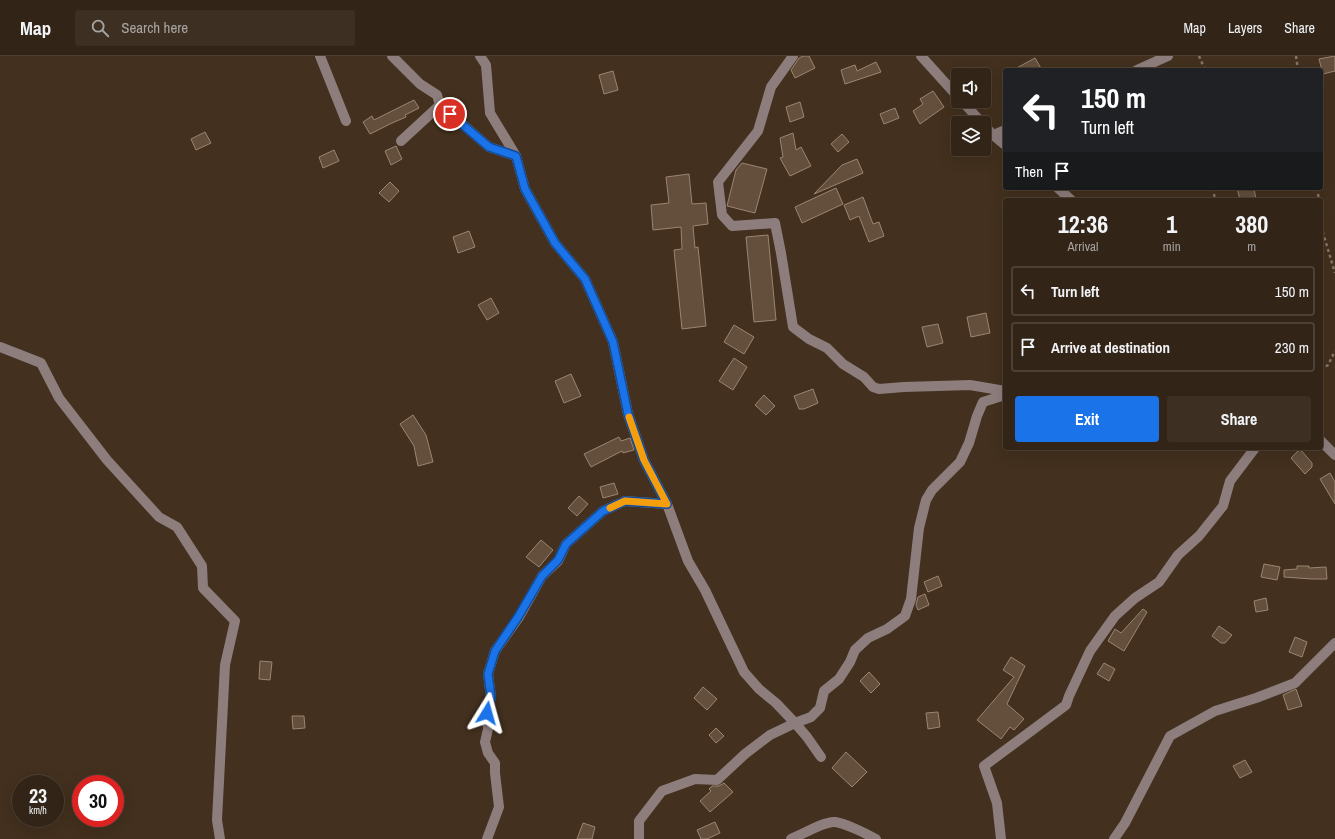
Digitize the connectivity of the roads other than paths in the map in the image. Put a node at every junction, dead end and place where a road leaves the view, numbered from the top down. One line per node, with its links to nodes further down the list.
1 (320, 56): 12 (street)
2 (392, 56): 9 (street)
3 (480, 56): 17 (street)
4 (793, 56): 21 (street)
5 (921, 56): 8 (street)
6 (1168, 56): 7 (street)
7 (1141, 68)
8 (951, 89)
9 (440, 105): 15 (street); 17 (street)
10 (968, 108): 11 (street)
11 (976, 116)
12 (346, 120)
13 (1003, 131): 14 (street)
14 (993, 135): 16 (street)
15 (401, 141)
16 (1003, 143)
17 (516, 156): 26 (street)
18 (1060, 190): 19 (street)
19 (1067, 198)
20 (0, 347): 30 (street)
21 (1003, 391)
22 (1003, 396): 28 (street)
23 (1323, 443): 25 (street)
24 (1253, 450): 35 (street)
25 (1335, 455)
26 (667, 504): 28 (street); 31 (street)
27 (1335, 643): 36 (street)
28 (795, 723): 29 (street); 32 (street)
29 (821, 758)
30 (220, 839)
31 (488, 839)
32 (639, 839)
33 (791, 839): 34 (street)
34 (876, 839)
35 (1001, 839)
36 (1114, 839)

